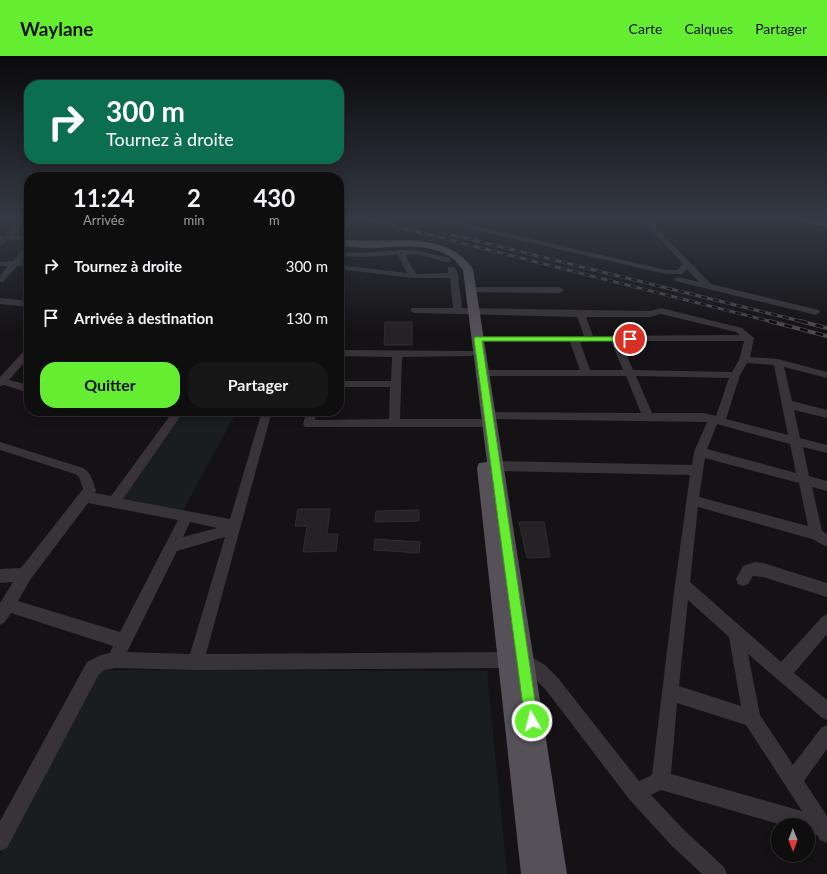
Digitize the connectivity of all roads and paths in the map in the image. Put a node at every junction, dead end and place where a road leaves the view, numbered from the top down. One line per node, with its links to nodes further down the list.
1 (21, 256): 11 (street)
2 (402, 256): 15 (street)
3 (437, 256): 8 (street)
4 (444, 256): 8 (main road)
5 (455, 256): 19 (main road)
6 (600, 256): 12 (street)
7 (680, 256): 12 (street)
8 (447, 258): 14 (street); 24 (main road)
9 (24, 263): 11 (street)
10 (0, 264): 11 (street)
11 (14, 264): 17 (street)
12 (689, 266): 18 (street)
13 (344, 268): 15 (street)
14 (454, 275): 15 (street); 24 (street)
15 (413, 276)
16 (678, 279): 18 (street)
17 (0, 280)
18 (709, 287): 25 (street)
19 (472, 290): 20 (street); 24 (main road)
20 (560, 290)
21 (0, 301): 22 (street)
22 (24, 303)
23 (415, 310): 24 (street)
24 (467, 311): 26 (street); 31 (main road)
25 (816, 312)
26 (581, 314): 27 (street); 29 (street)
27 (749, 338): 30 (street); 35 (street)
28 (574, 339): 29 (street); 31 (street); 39 (street)
29 (590, 339): 30 (street)
30 (615, 339): 37 (street)
31 (475, 346): 33 (street); 38 (main road); 52 (main road)
32 (344, 353): 33 (street)
33 (397, 354): 44 (street)
34 (24, 356): 42 (street)
35 (744, 360): 36 (street); 40 (street)
36 (778, 362): 41 (street); 46 (street)
37 (629, 372): 39 (street); 40 (street); 51 (street)
38 (483, 373): 39 (street); 52 (main road)
39 (586, 373)
40 (735, 375): 53 (street)
41 (827, 375)
42 (0, 382): 45 (street)
43 (344, 384): 44 (street)
44 (396, 384): 54 (street)
45 (24, 388)
46 (787, 404): 47 (street); 55 (street)
47 (827, 414)
48 (175, 416): 65 (street)
49 (266, 416): 67 (street)
50 (311, 416): 54 (street)
51 (648, 417): 52 (street); 53 (street)
52 (484, 420): 54 (street); 59 (main road); 80 (main road)
53 (717, 421): 55 (street); 58 (street)
54 (394, 424)
55 (795, 440): 57 (street); 61 (street)
56 (0, 446): 63 (street)
57 (827, 449)
58 (700, 452): 60 (street); 61 (street)
59 (496, 466): 60 (street); 80 (main road)
60 (697, 470): 64 (street)
61 (804, 480): 62 (street); 68 (street)
62 (827, 486)
63 (85, 496): 65 (street); 70 (street)
64 (692, 500): 68 (street); 73 (street)
65 (113, 503): 66 (street)
66 (186, 516): 67 (street); 69 (street)
67 (234, 527): 69 (street); 81 (street)
68 (822, 538)
69 (173, 546): 78 (street)
70 (25, 575): 71 (street); 75 (street)
71 (0, 576)
72 (743, 579): 74 (street)
73 (682, 585): 77 (street); 83 (street)
74 (827, 590)
75 (4, 611): 78 (street)
76 (827, 622): 82 (street)
77 (736, 633): 82 (street); 85 (street)
78 (123, 641): 79 (street)
79 (115, 660): 81 (street); 91 (street)
80 (516, 660): 81 (street); 89 (street); 92 (main road); 93 (main road)
81 (196, 662)
82 (782, 674): 84 (street)
83 (670, 692): 85 (street); 88 (street)
84 (827, 711)
85 (752, 718): 87 (street)
86 (827, 734): 87 (street)
87 (794, 780): 90 (street)
88 (661, 781): 89 (street); 90 (street)
89 (636, 792): 94 (street)
90 (825, 830)
91 (0, 841)
92 (535, 874)
93 (553, 874)
94 (717, 874)

